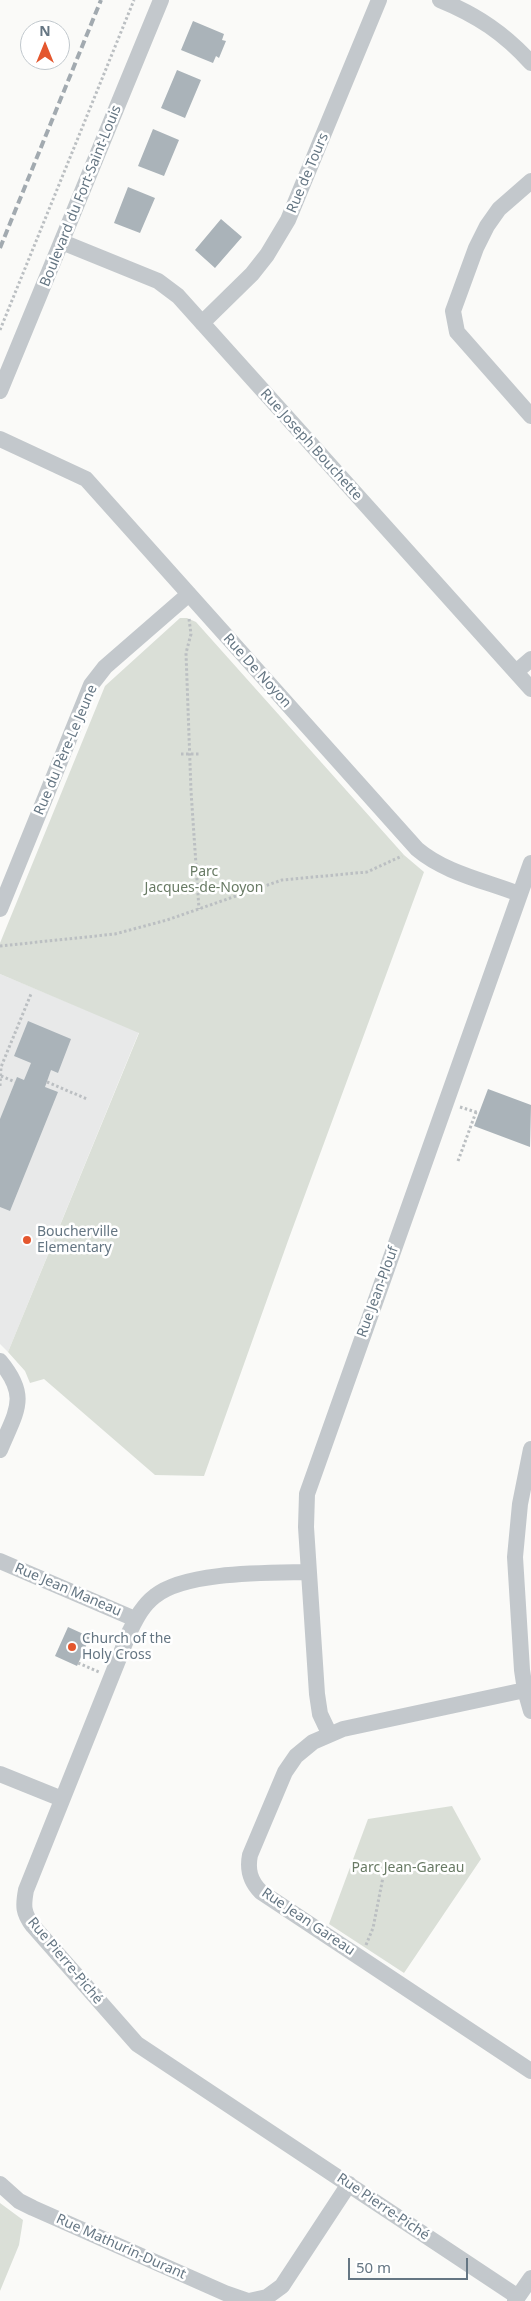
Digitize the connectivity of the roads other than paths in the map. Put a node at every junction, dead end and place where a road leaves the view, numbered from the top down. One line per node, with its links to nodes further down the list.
1 (160, 0): 6 (street, Boulevard du Fort-Saint-Louis)
2 (379, 0): 7 (street, Rue de Tours)
3 (440, 0): 4 (street)
4 (531, 63)
5 (531, 180): 9 (street)
6 (62, 242): 7 (street, Rue Joseph Bouchette); 8 (street, Boulevard du Fort-Saint-Louis)
7 (202, 323): 13 (street, Rue Joseph Bouchette)
8 (0, 391)
9 (531, 416)
10 (0, 439): 11 (street, Rue De Noyon)
11 (188, 594): 16 (street, Rue De Noyon); 17 (street, Rue du Père-Le Jeune)
12 (531, 659): 13 (street)
13 (516, 672): 14 (street, Rue Joseph Bouchette)
14 (531, 689)
15 (531, 863): 16 (street, Rue Jean-Plouf)
16 (520, 894): 22 (street, Rue Jean-Plouf)
17 (0, 910)
18 (0, 1361): 20 (street)
19 (531, 1449): 24 (street)
20 (0, 1450)
21 (0, 1561): 23 (street, Rue Jean Maneau)
22 (309, 1572): 23 (street, Rue Pierre-Piché); 26 (street, Rue Jean-Plouf)
23 (135, 1620): 28 (street, Rue Pierre-Piché)
24 (525, 1690): 25 (street); 26 (street, Rue Jean Gareau)
25 (531, 1711)
26 (329, 1733): 29 (street, Rue Jean Gareau)
27 (0, 1774): 28 (street)
28 (62, 1799): 31 (street, Rue Pierre-Piché)
29 (531, 2071)
30 (0, 2184): 34 (street, Rue Mathurin-Durant)
31 (349, 2184): 33 (street, Rue Pierre-Piché); 34 (street, Rue Mathurin-Durant)
32 (531, 2278): 33 (street)
33 (517, 2299)
34 (249, 2301)

